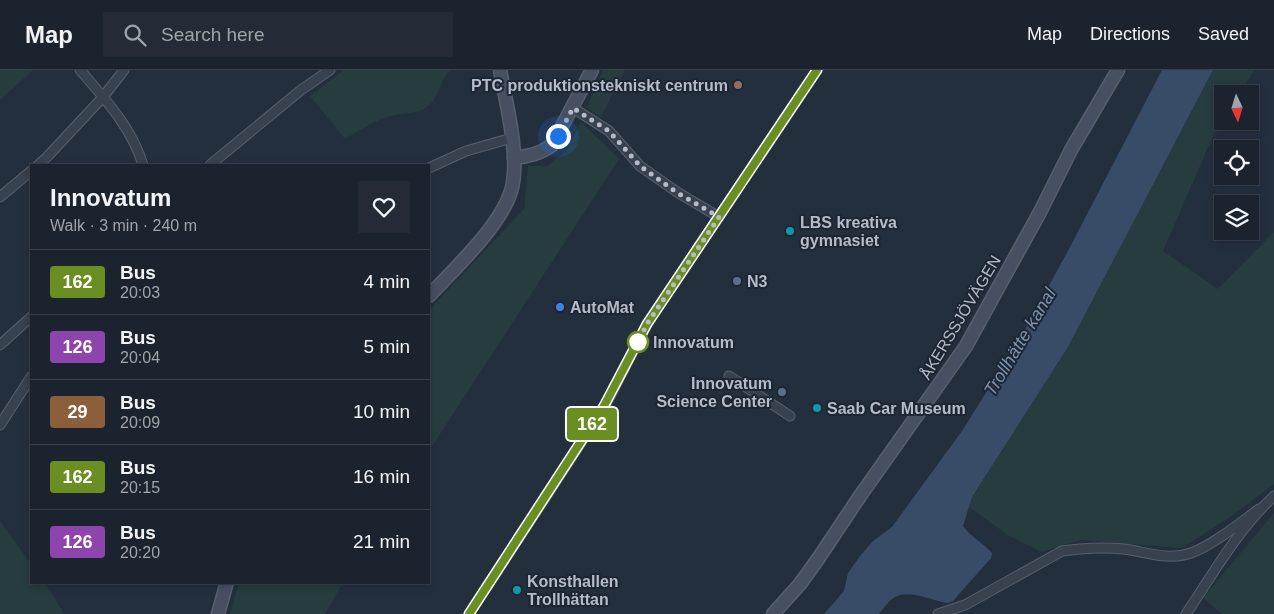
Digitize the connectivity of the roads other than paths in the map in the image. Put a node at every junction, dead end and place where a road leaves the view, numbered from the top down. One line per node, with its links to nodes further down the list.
1 (80, 70): 8 (street)
2 (124, 70): 8 (street)
3 (330, 70): 14 (street)
4 (500, 70): 10 (street)
5 (592, 70): 9 (street)
6 (817, 70): 18 (street)
7 (1118, 70): 29 (street, ÅKERSSJÖVÄGEN)
8 (103, 97): 12 (street); 13 (street)
9 (573, 108): 11 (street); 18 (street)
10 (512, 138): 11 (street); 15 (street)
11 (514, 158): 19 (street)
12 (39, 164)
13 (143, 164)
14 (211, 164)
15 (430, 168)
16 (30, 172): 17 (street)
17 (0, 197)
18 (719, 217): 31 (street)
19 (430, 295)
20 (30, 318): 21 (street)
21 (0, 344)
22 (729, 376): 24 (street)
23 (30, 379): 25 (street)
24 (790, 416)
25 (0, 424)
26 (1274, 496): 27 (street)
27 (1259, 510): 32 (street); 33 (street)
28 (226, 584): 30 (street)
29 (775, 611)
30 (218, 614)
31 (469, 614)
32 (938, 614)
33 (1186, 614)

